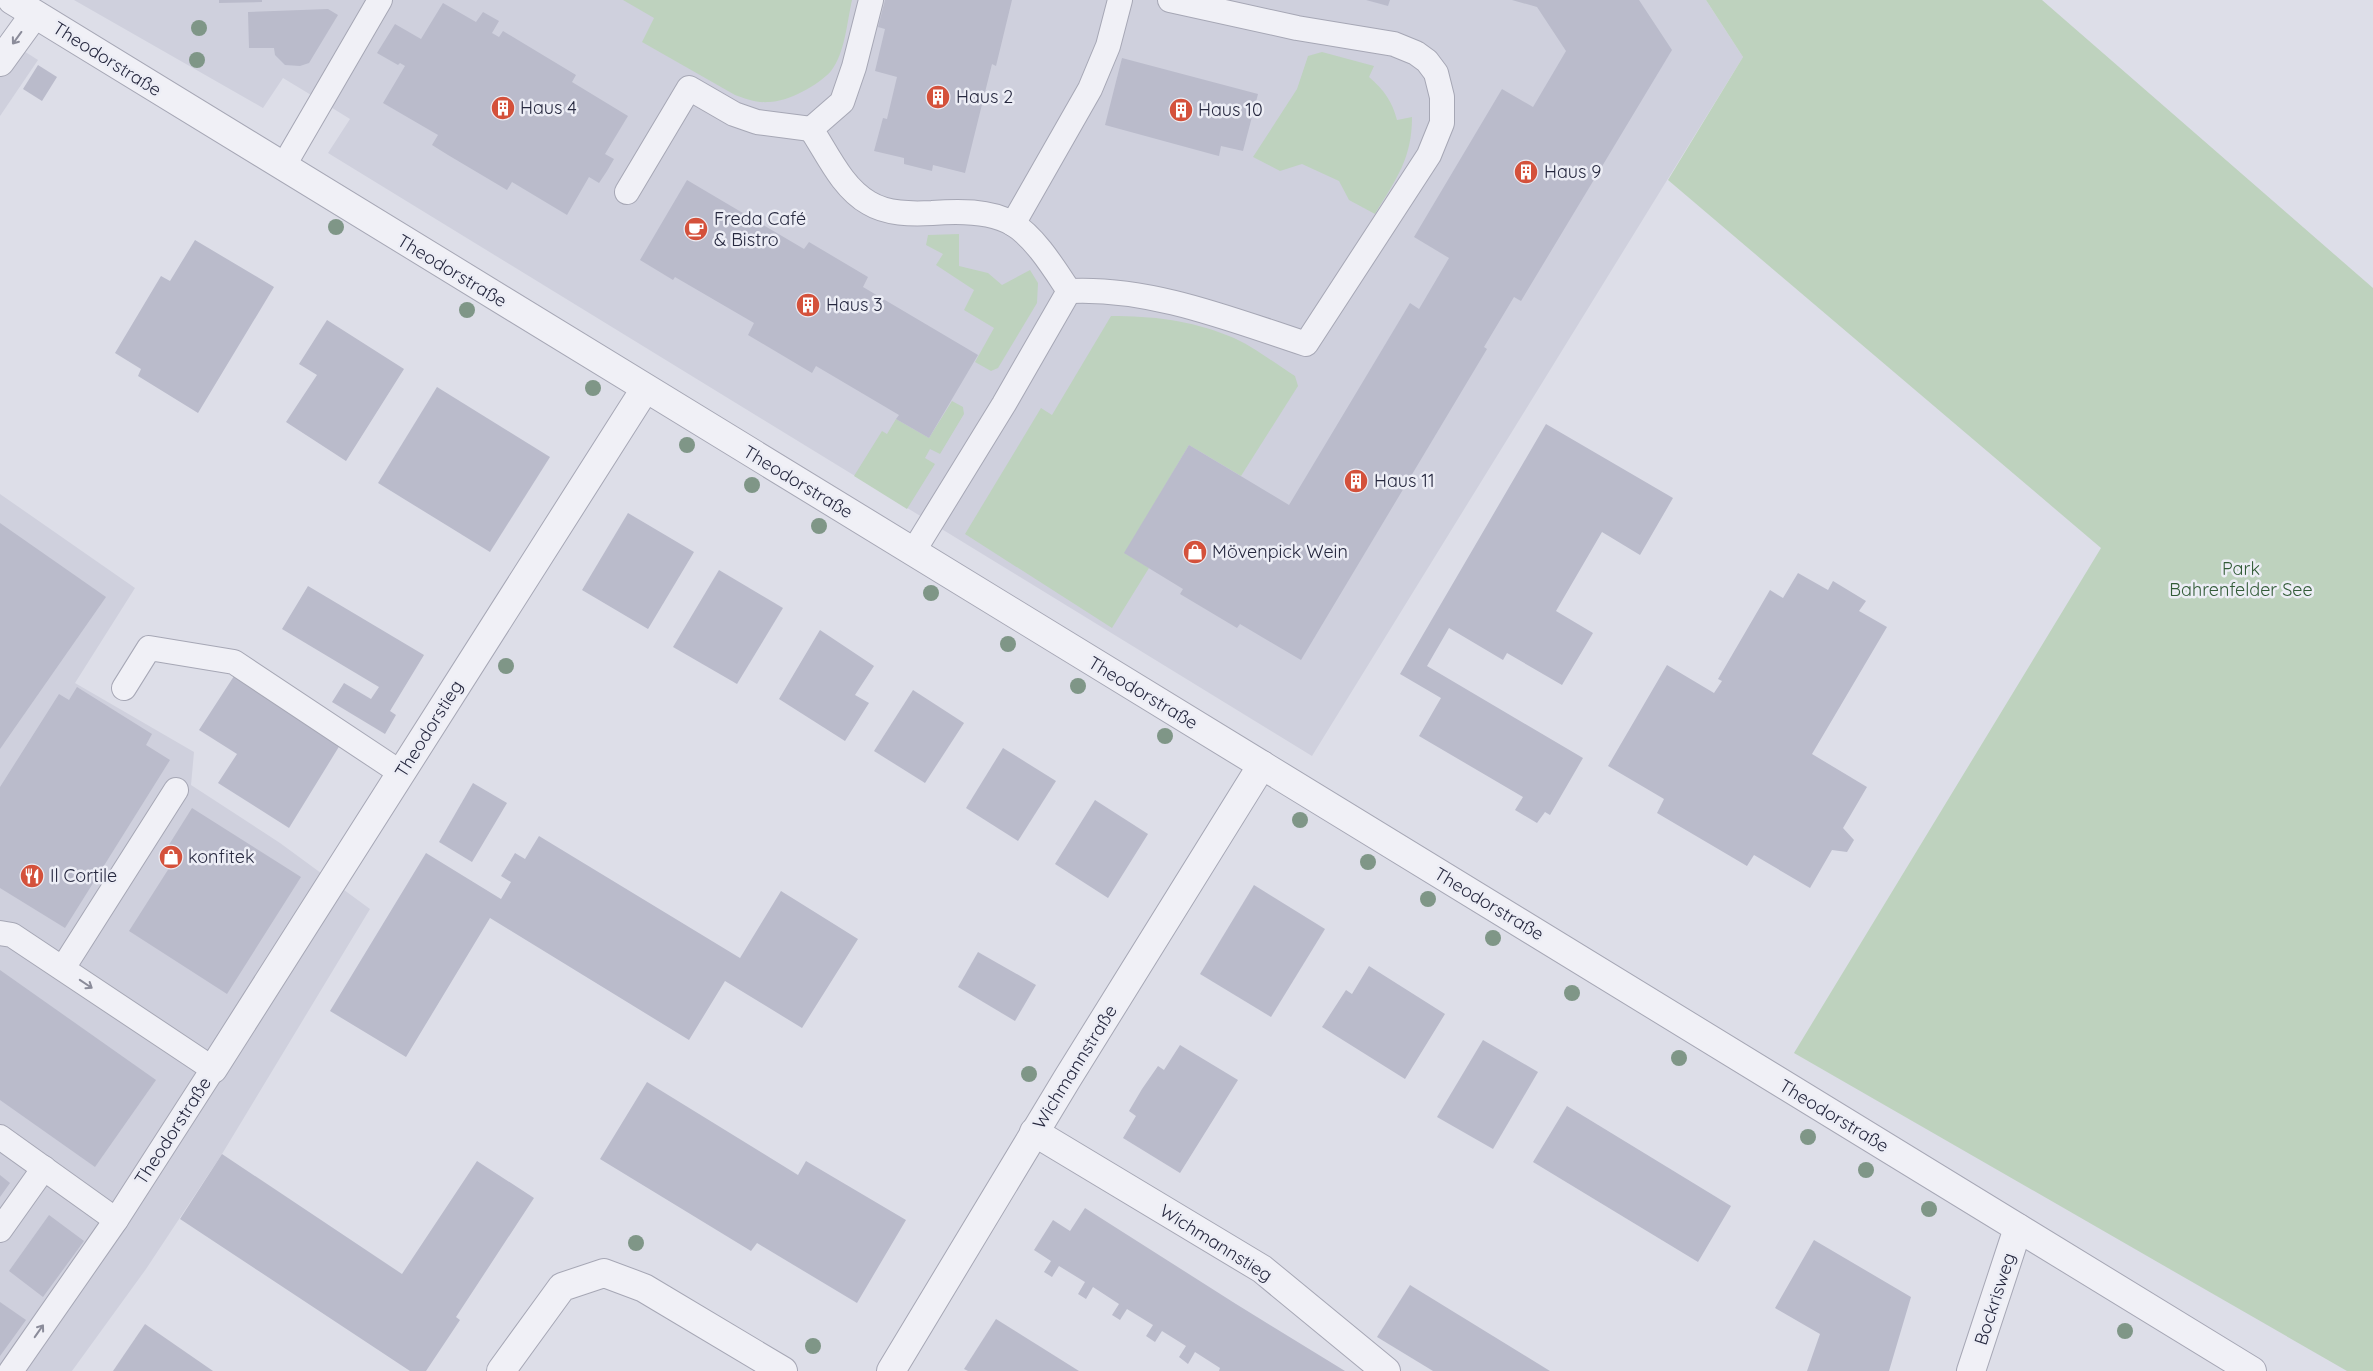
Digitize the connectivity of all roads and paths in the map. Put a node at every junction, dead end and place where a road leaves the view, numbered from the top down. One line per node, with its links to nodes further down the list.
1 (12, 0): 6 (street, Theodorstraße)
2 (380, 0): 9 (lane)
3 (870, 0): 8 (lane)
4 (1120, 0): 11 (lane)
5 (1170, 0): 12 (lane)
6 (34, 15): 7 (street, Theodorstraße, one-way to 7); 9 (street, Theodorstraße)
7 (0, 62)
8 (810, 129): 10 (lane); 11 (lane)
9 (283, 167): 13 (street, Theodorstraße)
10 (627, 192)
11 (1013, 224): 12 (lane)
12 (1069, 291): 14 (lane)
13 (645, 389): 14 (street, Theodorstraße); 17 (street, Theodorstieg)
14 (913, 552): 16 (street, Theodorstraße)
15 (124, 688): 17 (lane)
16 (1262, 765): 22 (street, Wichmannstraße); 26 (street, Theodorstraße)
17 (401, 773): 21 (street, Theodorstieg)
18 (176, 790): 20 (lane)
19 (0, 933): 20 (lane, Theodorstraße)
20 (62, 968): 21 (lane, Theodorstraße, one-way to 21)
21 (213, 1069): 25 (lane, Theodorstraße)
22 (1034, 1132): 31 (street, Wichmannstraße); 32 (street, Wichmannstieg)
23 (0, 1137): 24 (lane)
24 (44, 1168): 25 (lane); 27 (lane)
25 (116, 1220): 28 (lane, Theodorstraße, one-way to 25)
26 (2018, 1228): 33 (street, Bockrisweg); 34 (street, Theodorstraße)
27 (0, 1230)
28 (11, 1371)
29 (501, 1371): 30 (street)
30 (783, 1371)
31 (890, 1371)
32 (1386, 1371)
33 (1972, 1371)
34 (2252, 1371)

